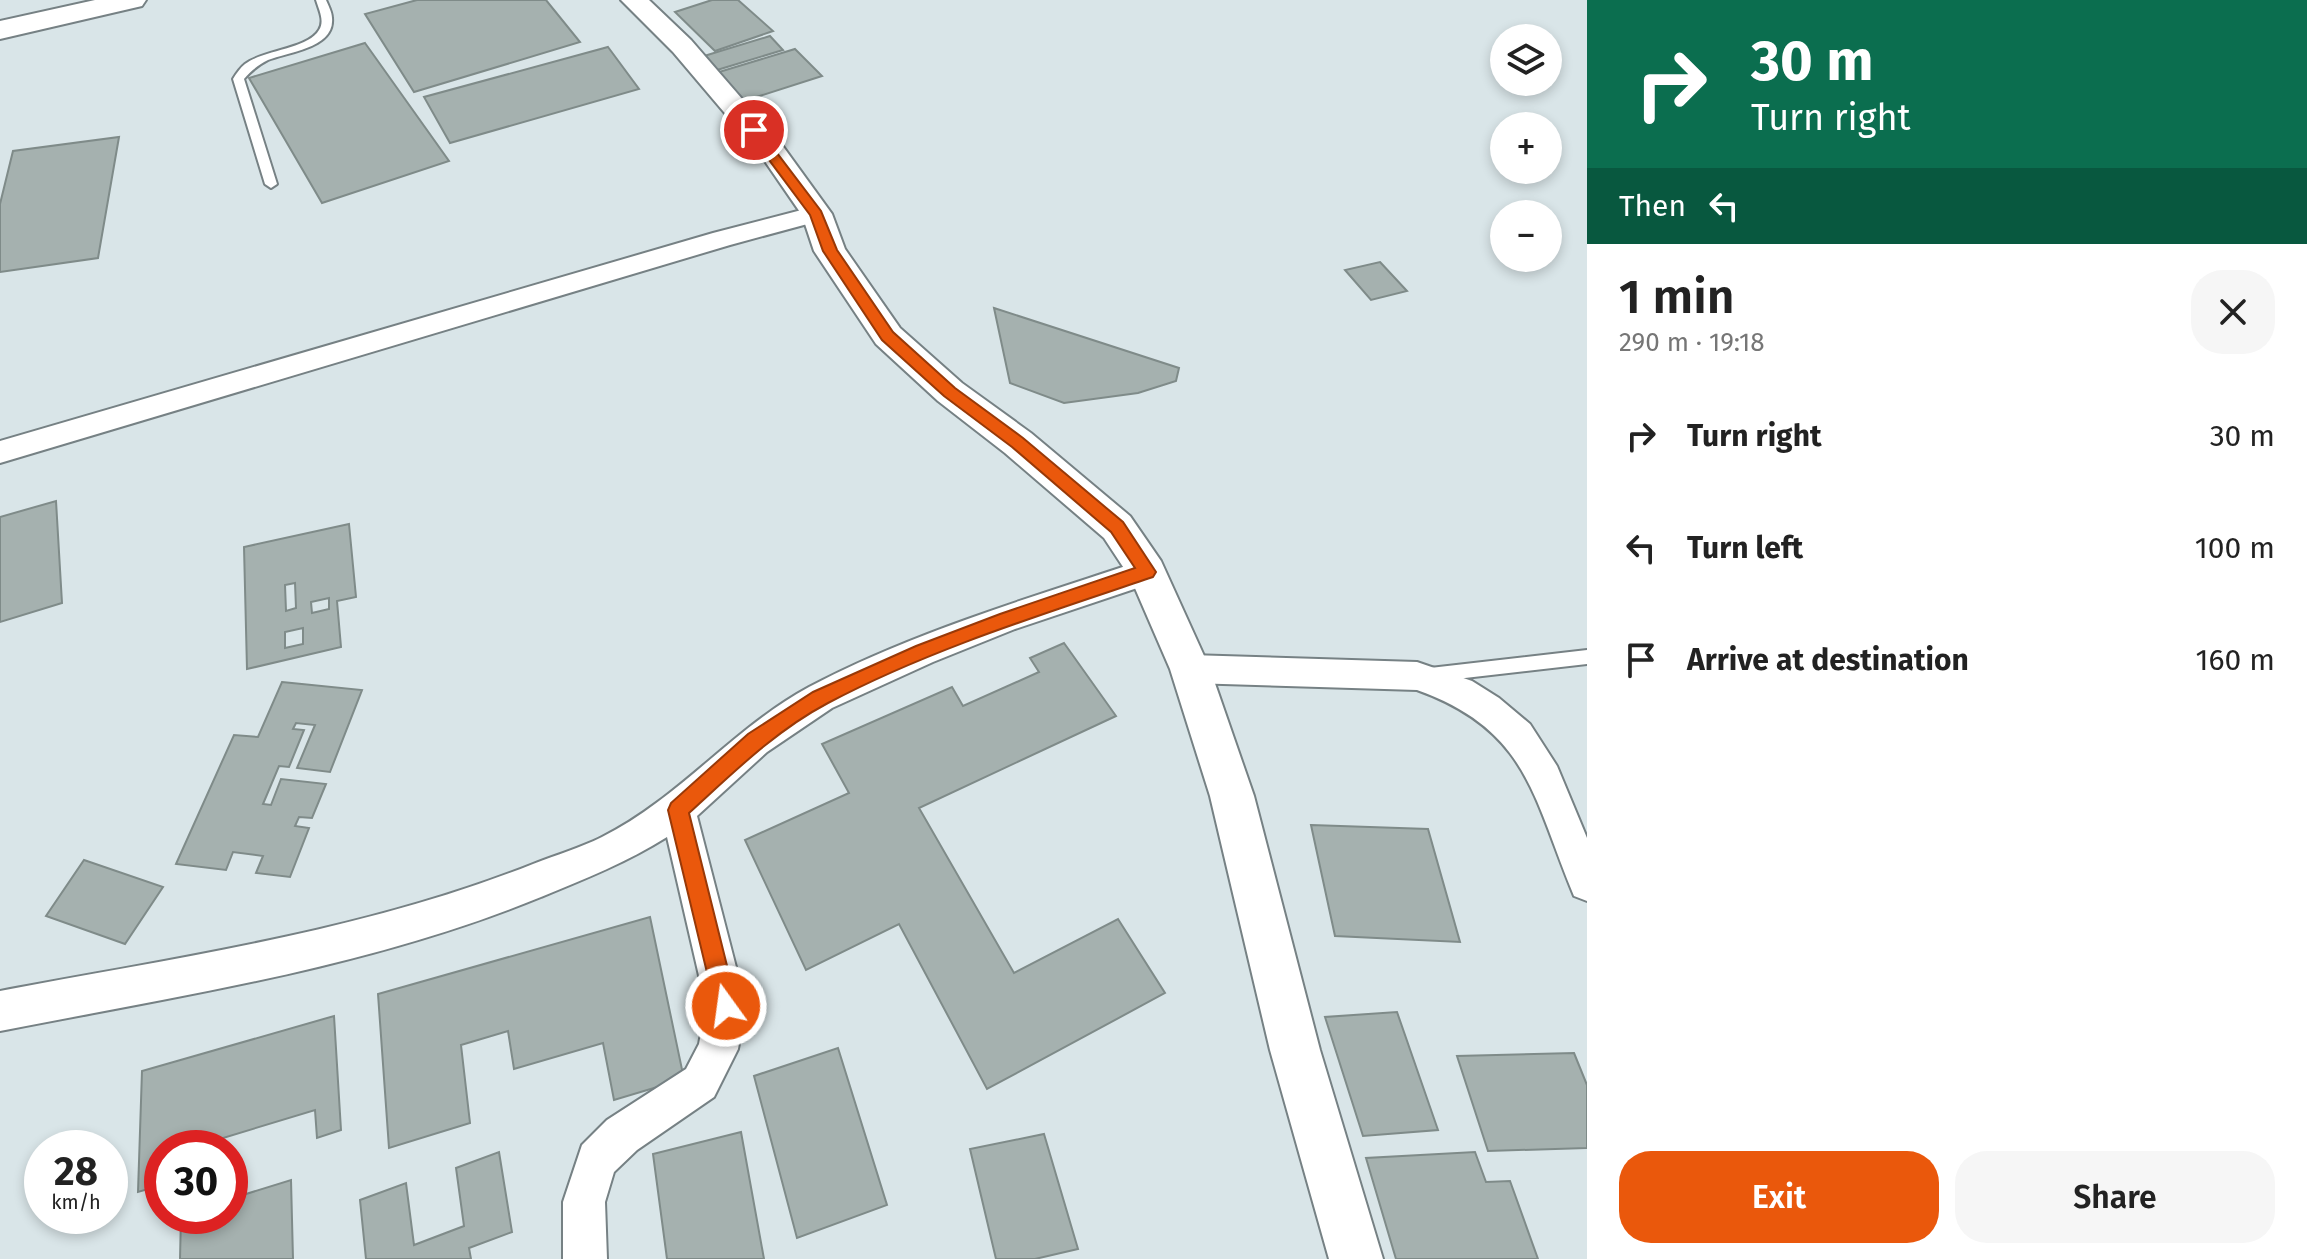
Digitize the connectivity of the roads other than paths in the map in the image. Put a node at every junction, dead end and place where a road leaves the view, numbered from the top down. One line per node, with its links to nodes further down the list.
1 (48, 0): 5 (main road)
2 (132, 0): 6 (main road)
3 (321, 0): 7 (lane)
4 (634, 0): 8 (street)
5 (0, 10)
6 (0, 30)
7 (271, 184)
8 (817, 214): 9 (street); 10 (street)
9 (0, 452)
10 (1147, 572): 12 (street); 14 (street)
11 (1587, 657): 13 (lane)
12 (1190, 669): 13 (street); 18 (street)
13 (1417, 676): 15 (street)
14 (678, 810): 16 (street); 17 (street)
15 (1587, 883)
16 (0, 1011)
17 (585, 1259)
18 (1356, 1259)

